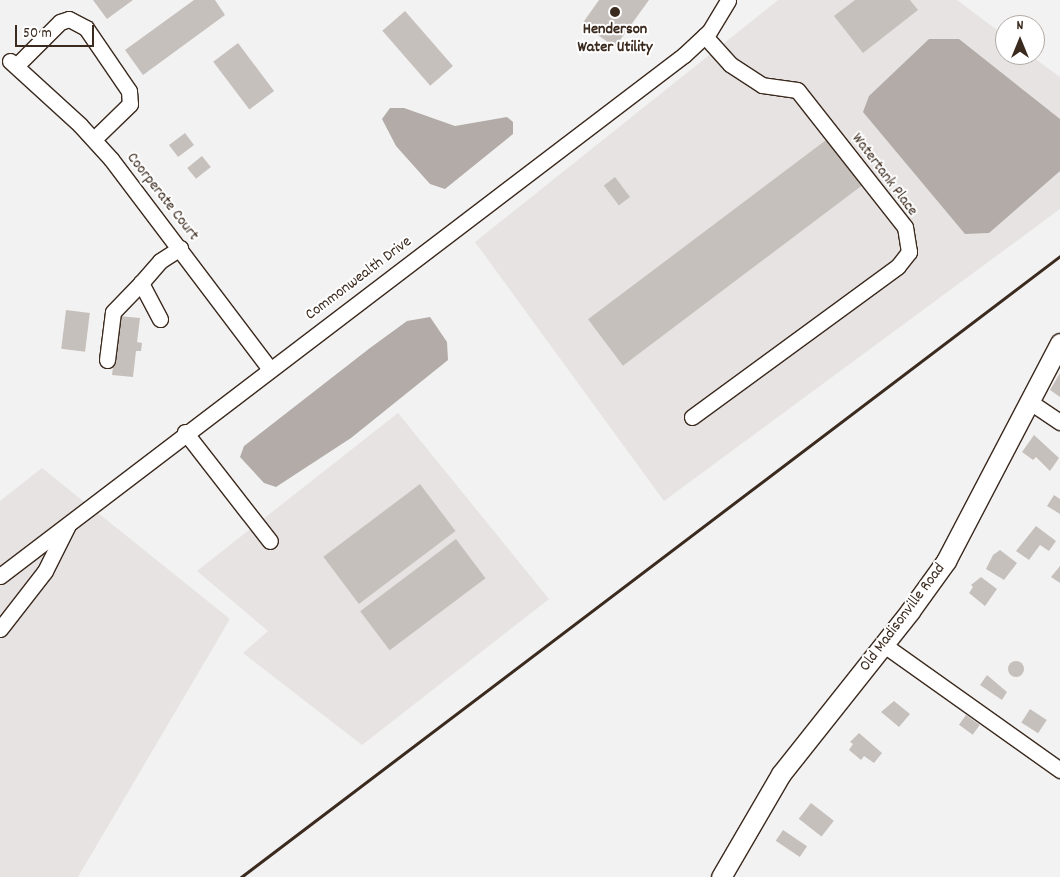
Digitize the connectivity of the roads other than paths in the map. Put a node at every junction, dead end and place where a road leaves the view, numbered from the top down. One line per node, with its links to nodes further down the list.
1 (728, 0): 2 (street, Commonwealth Drive)
2 (705, 36): 9 (street, Commonwealth Drive); 11 (street, Watertank Place)
3 (94, 139): 3 (street, Coorperate Court); 4 (street, Coorperate Court)
4 (180, 248): 5 (street); 9 (street, Coorperate Court)
5 (141, 284): 6 (street); 8 (street)
6 (160, 319)
7 (1060, 343): 10 (main road, Old Madisonville Road)
8 (107, 360)
9 (270, 370): 13 (street, Commonwealth Drive)
10 (1030, 402): 12 (street); 18 (main road, Old Madisonville Road)
11 (692, 417)
12 (1060, 422)
13 (185, 432): 14 (street, Commonwealth Drive); 15 (street)
14 (69, 521): 16 (street, Commonwealth Drive); 17 (street)
15 (270, 541)
16 (0, 576)
17 (0, 629)
18 (884, 645): 19 (street); 20 (main road, Old Madisonville Road)
19 (1060, 770)
20 (721, 877)

